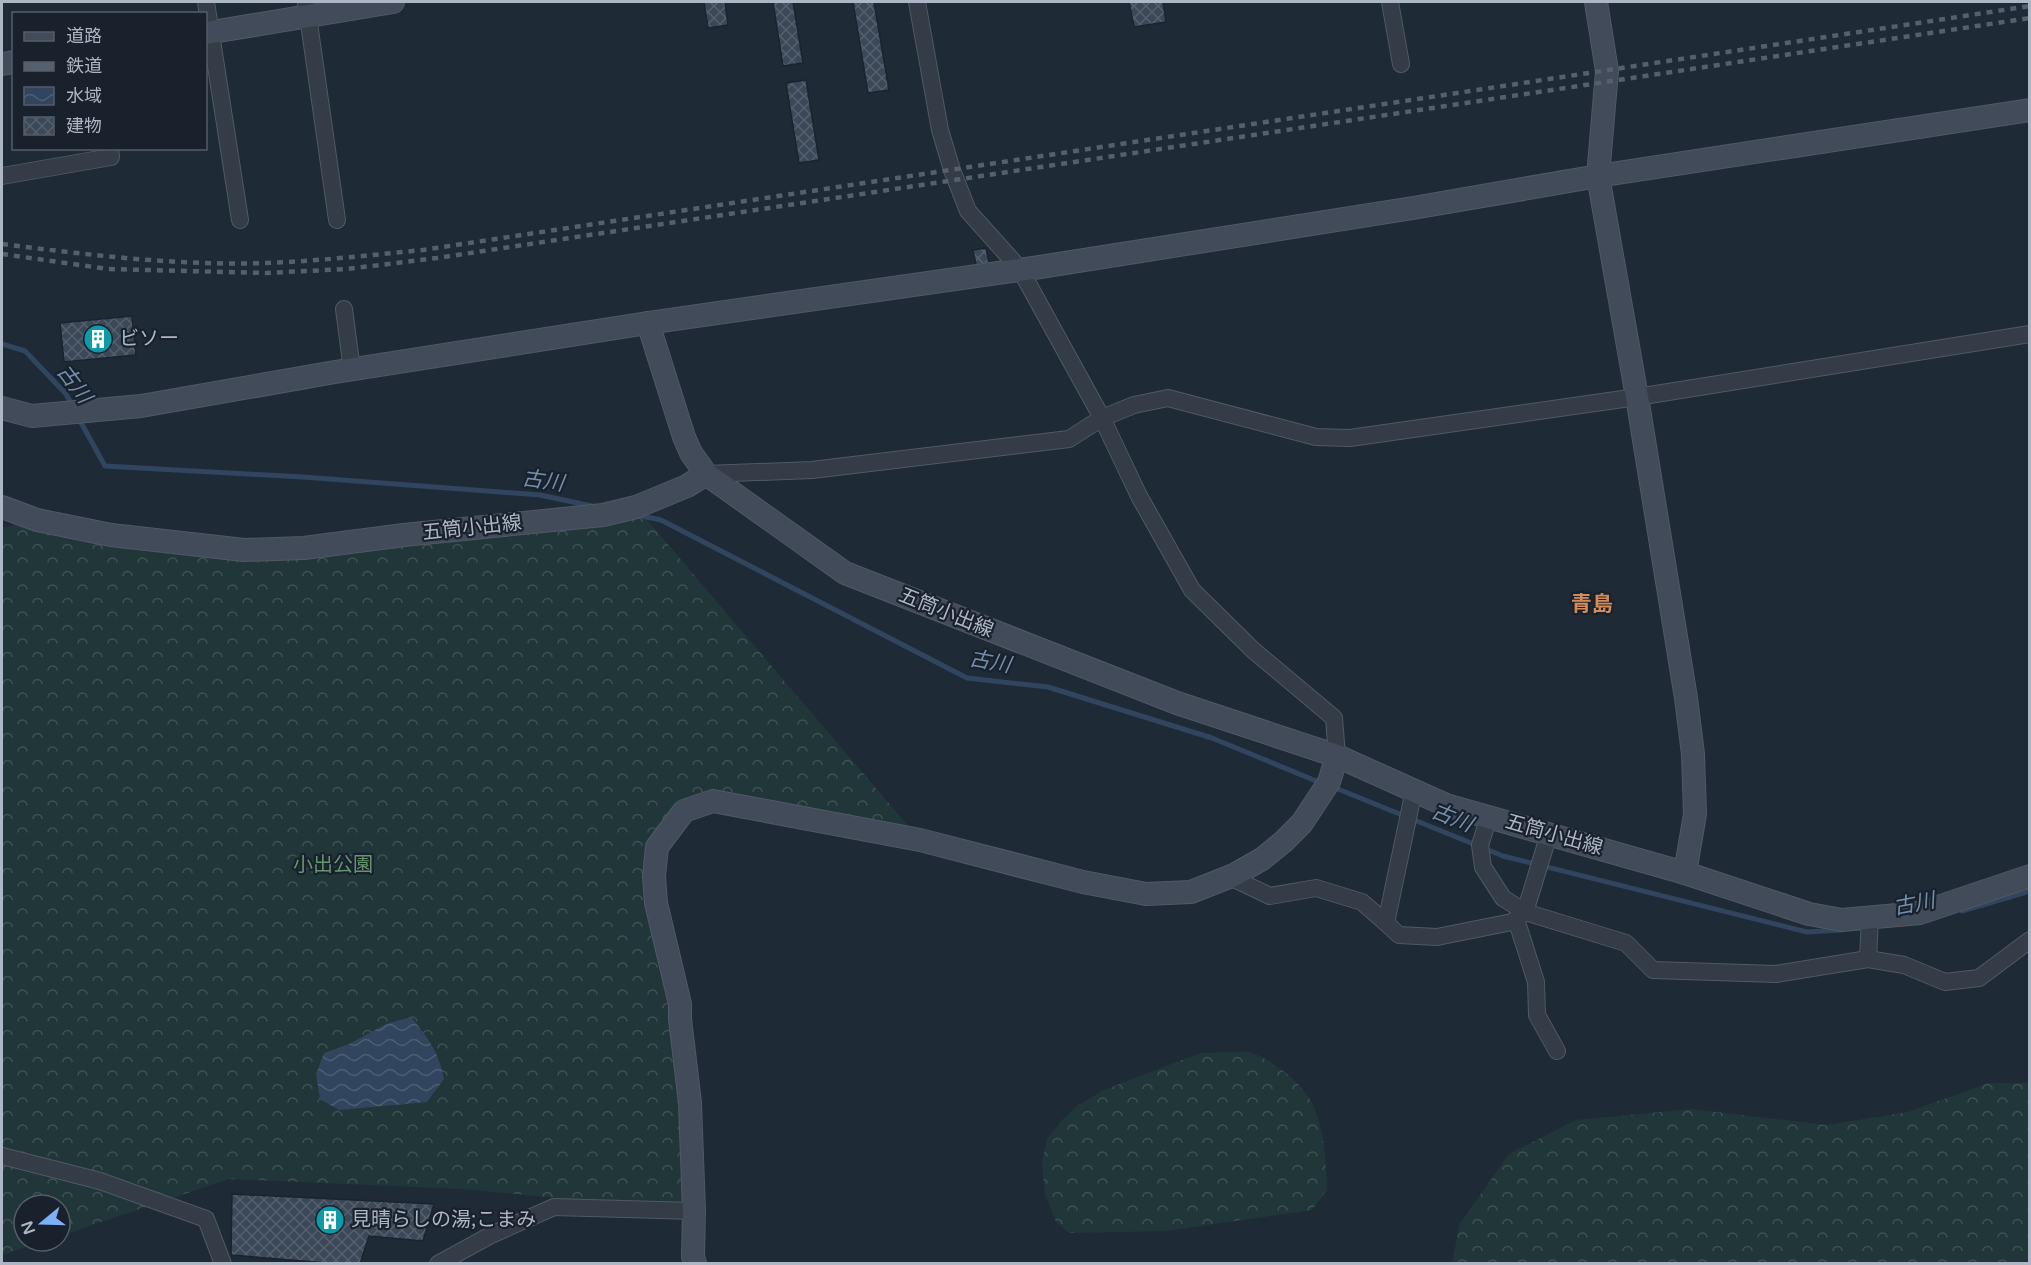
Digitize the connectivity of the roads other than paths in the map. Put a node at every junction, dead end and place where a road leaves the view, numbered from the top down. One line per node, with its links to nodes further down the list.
1 (393, 2): 5 (street)
2 (917, 2): 15 (street)
3 (1390, 2): 8 (street)
4 (1596, 2): 12 (street)
5 (307, 8): 7 (street); 14 (street)
6 (207, 17): 7 (street)
7 (208, 32): 13 (street)
8 (1401, 64)
9 (2030, 110): 12 (street)
10 (110, 150): 11 (street)
11 (2, 176)
12 (1598, 176): 15 (street); 20 (street)
13 (240, 220)
14 (337, 220)
15 (1020, 269): 17 (street); 22 (street)
16 (344, 309): 19 (street)
17 (648, 323): 19 (street); 23 (street)
18 (2030, 334): 20 (street)
19 (352, 370): 21 (street)
20 (1637, 397): 22 (street); 29 (street)
21 (2, 408)
22 (1101, 418): 23 (street); 25 (street)
23 (706, 474): 24 (street, 五筒小出線); 25 (street, 五筒小出線)
24 (2, 507)
25 (1337, 756): 26 (street, 五筒小出線); 31 (street)
26 (1414, 790): 27 (street, 五筒小出線); 34 (street)
27 (1489, 817): 28 (street, 五筒小出線); 32 (street)
28 (1549, 834): 29 (street, 五筒小出線); 32 (street)
29 (1685, 873): 33 (street, 五筒小出線)
30 (2030, 876): 33 (street, 五筒小出線)
31 (1230, 877): 34 (street); 39 (street)
32 (1520, 915): 34 (street); 36 (street); 37 (street)
33 (1870, 917): 36 (street)
34 (1386, 922)
35 (2030, 940): 36 (street)
36 (1868, 959)
37 (1557, 1051)
38 (2, 1156): 40 (street)
39 (694, 1211): 41 (street); 42 (street)
40 (224, 1263)
41 (438, 1263)
42 (696, 1263)

